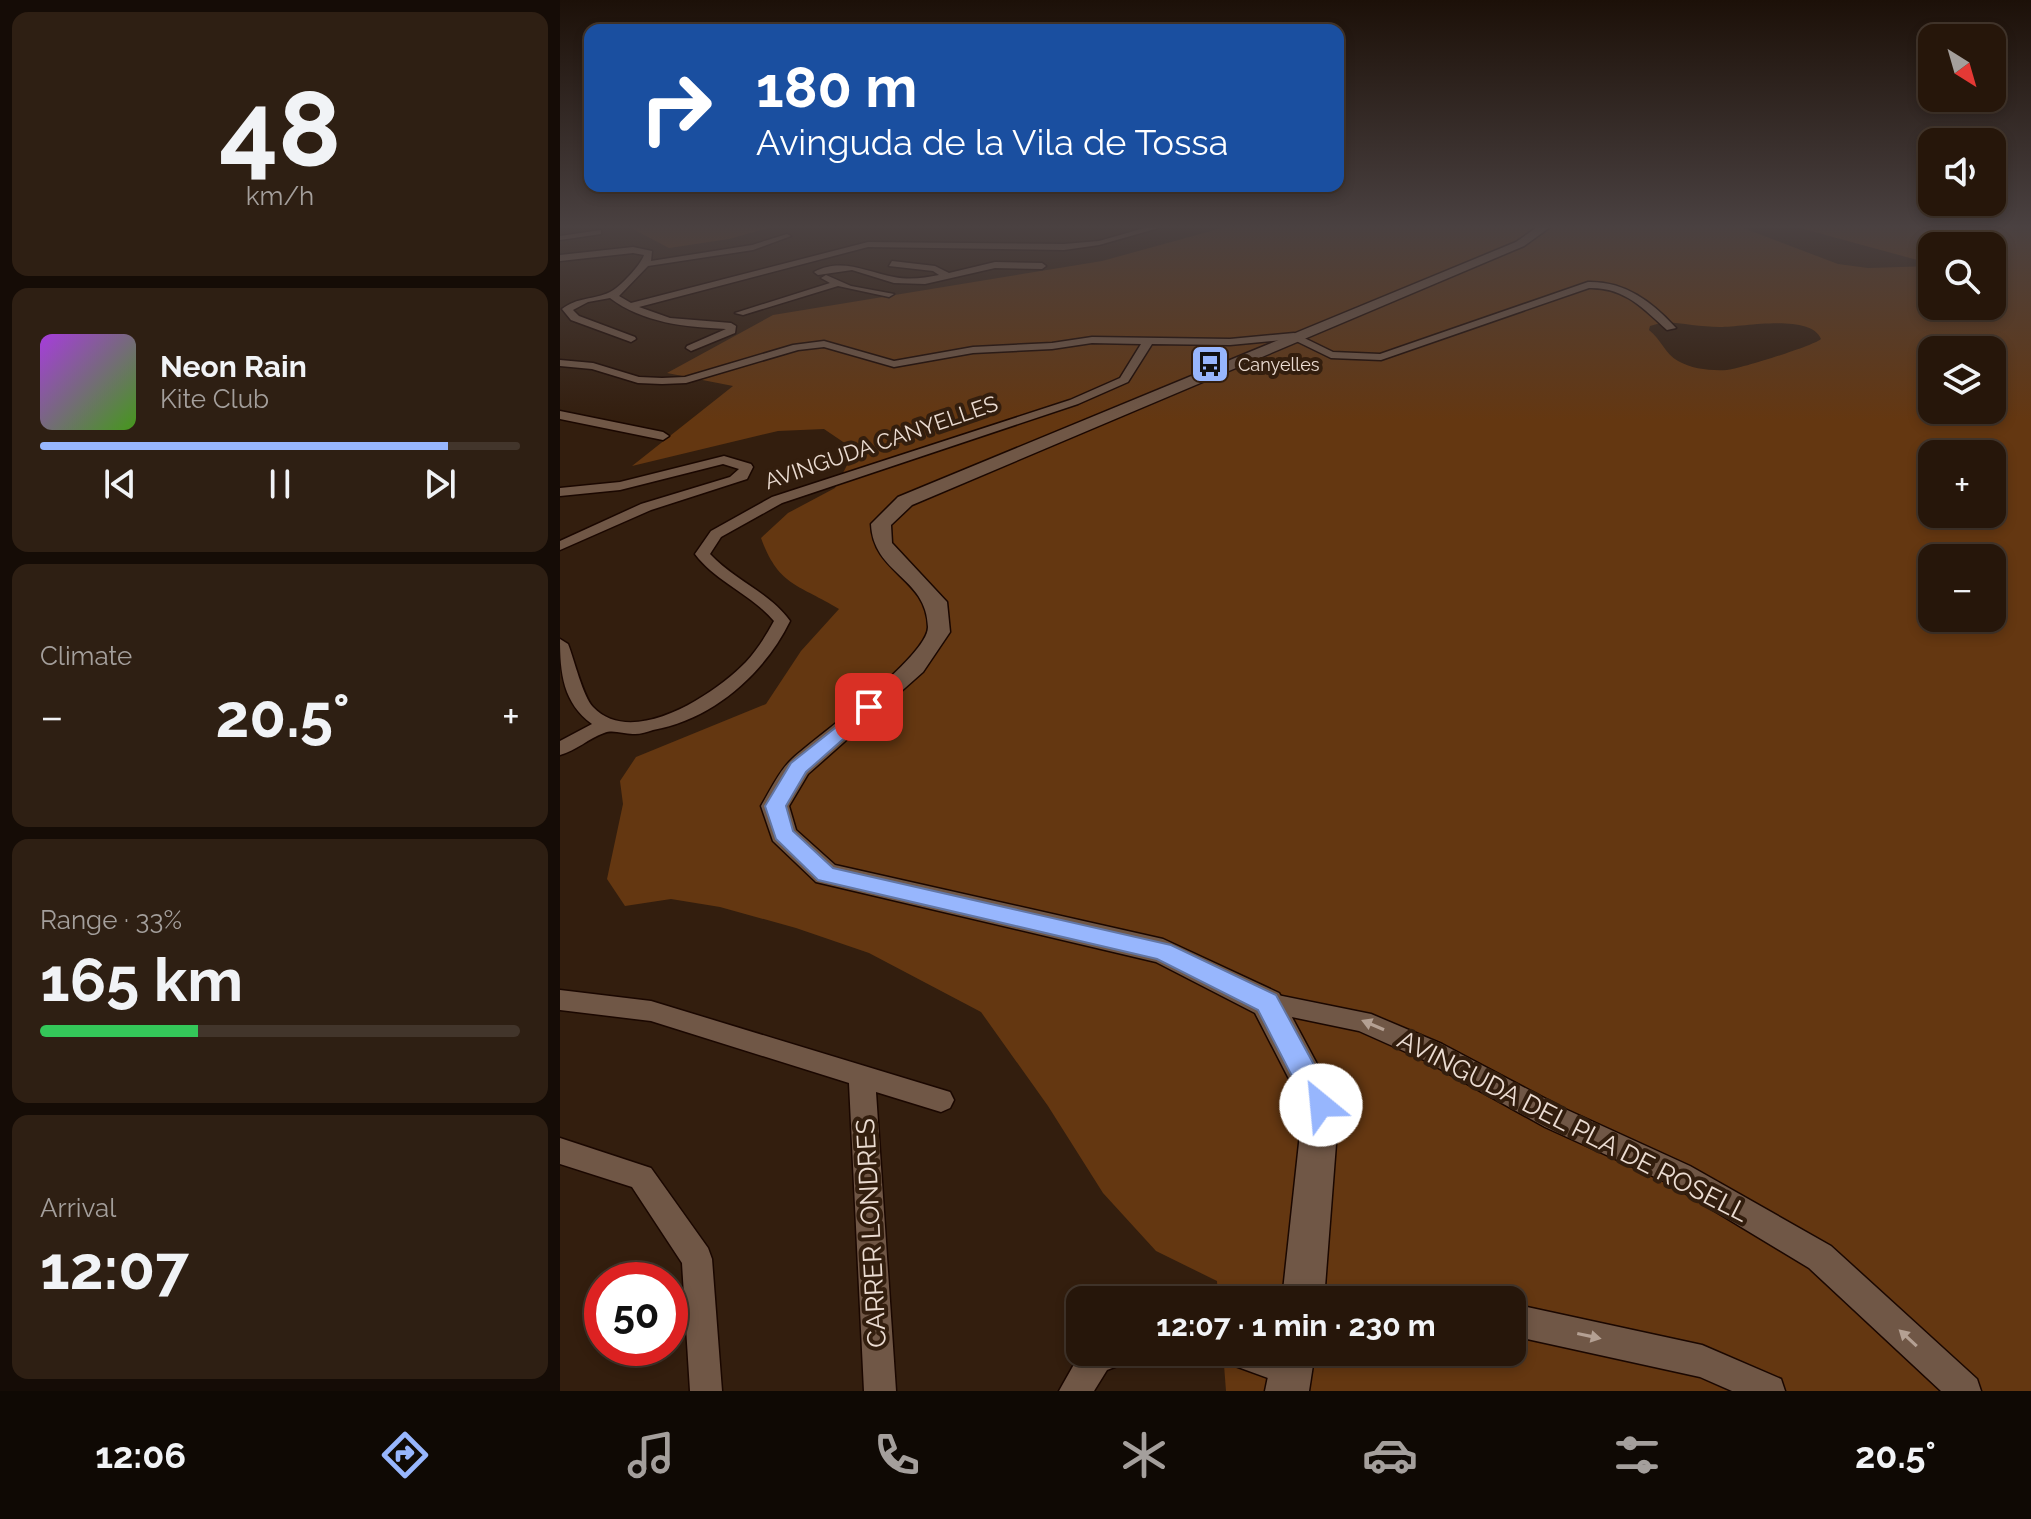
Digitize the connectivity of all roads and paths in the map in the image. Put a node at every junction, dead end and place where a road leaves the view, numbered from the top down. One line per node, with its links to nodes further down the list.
1 (619, 290): 8 (street)
2 (694, 290): 10 (street)
3 (816, 290): 11 (street)
4 (867, 290): 9 (street)
5 (1407, 290): 13 (main road)
6 (1574, 290): 13 (street)
7 (1629, 290): 12 (street)
8 (615, 294): 10 (street); 14 (street)
9 (889, 294)
10 (628, 307): 18 (street)
11 (740, 313)
12 (1671, 328)
13 (1294, 336): 17 (street); 19 (main road)
14 (631, 339)
15 (1149, 340): 16 (street); 17 (street); 20 (street); 26 (street, AVINGUDA CANYELLES)
16 (1185, 344): 17 (street); 19 (street)
17 (1230, 345): 19 (main road); 29 (main road)
18 (691, 348)
19 (1264, 349)
20 (560, 363)
21 (560, 415): 22 (street)
22 (663, 436)
23 (560, 492): 24 (street)
24 (560, 546)
25 (560, 644): 26 (street)
26 (604, 725): 27 (street)
27 (560, 749)
28 (560, 1000): 30 (street)
29 (1267, 1003): 33 (main road); 40 (street, AVINGUDA DEL PLA DE ROSELL, one-way to 29)
30 (862, 1074): 31 (street); 37 (street, CARRER LONDRES)
31 (941, 1100)
32 (560, 1151): 36 (street)
33 (1304, 1286)
34 (1526, 1323): 39 (street, one-way to 39)
35 (1091, 1366): 38 (street)
36 (706, 1391)
37 (880, 1391)
38 (1075, 1391)
39 (1769, 1391)
40 (1965, 1391)

